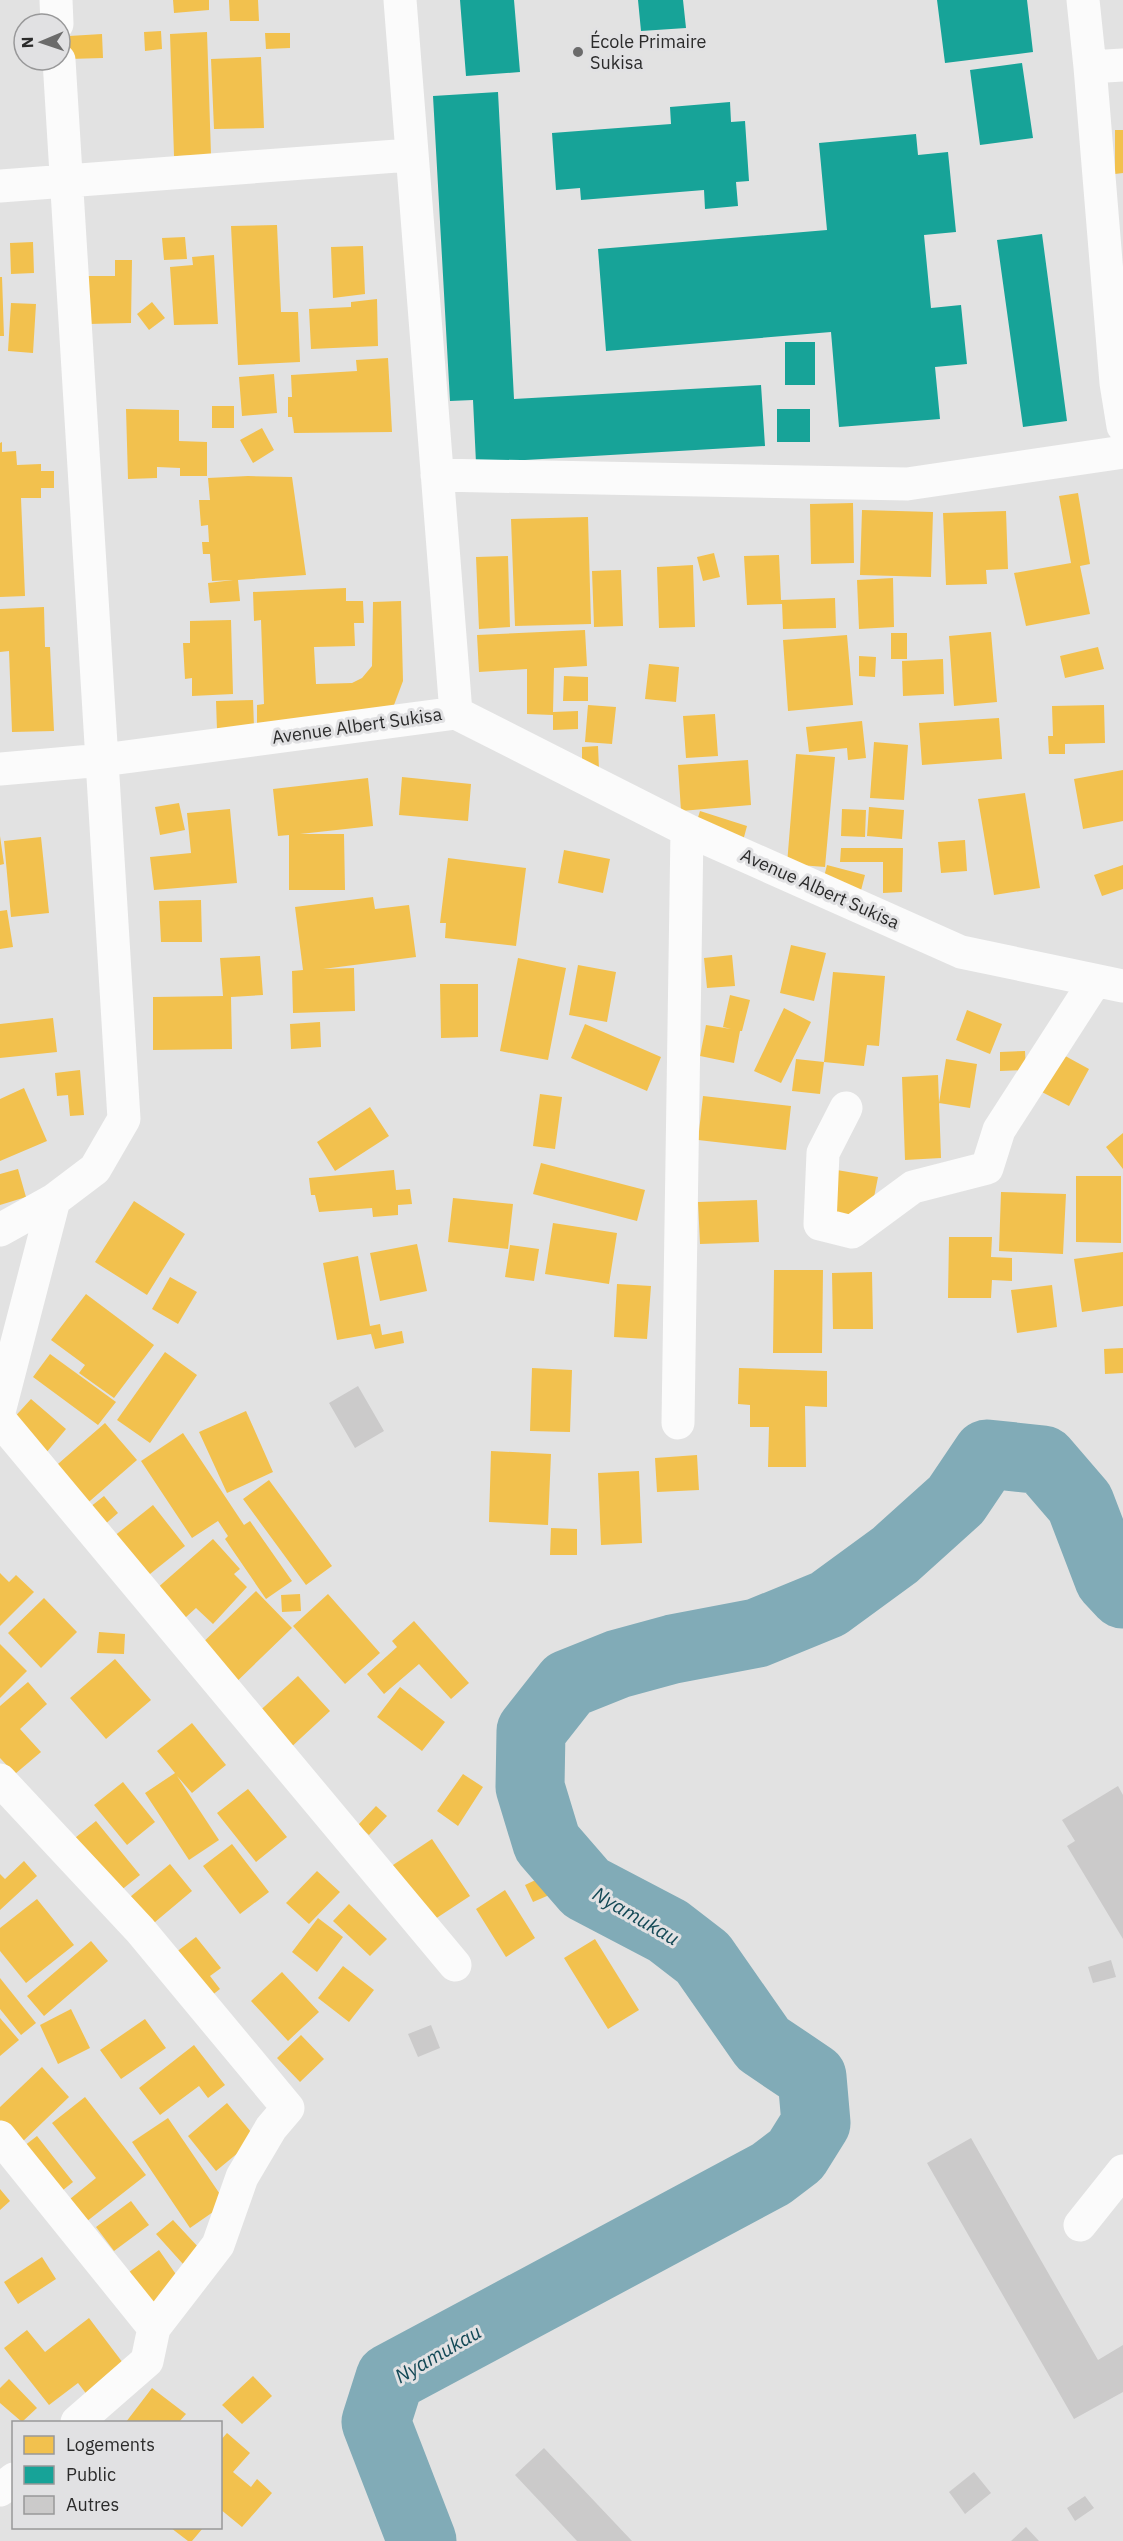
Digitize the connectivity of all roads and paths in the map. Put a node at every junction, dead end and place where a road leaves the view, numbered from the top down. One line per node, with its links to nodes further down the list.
1 (400, 0): 6 (street)
2 (1083, 0): 4 (street)
3 (1123, 65): 4 (street)
4 (1090, 67): 9 (street)
5 (60, 72): 7 (street)
6 (410, 155): 7 (street); 12 (street)
7 (66, 180): 8 (street); 14 (street)
8 (0, 186)
9 (1120, 383): 10 (street)
10 (1123, 426)
11 (1123, 452): 12 (street)
12 (437, 476): 13 (street)
13 (456, 713): 14 (street, Avenue Albert Sukisa); 16 (street, Avenue Albert Sukisa)
14 (103, 760): 15 (street, Avenue Albert Sukisa); 19 (street)
15 (0, 768)
16 (687, 830): 17 (street, Avenue Albert Sukisa); 23 (street)
17 (1109, 984): 18 (street)
18 (846, 1108)
19 (54, 1200): 20 (street); 21 (street)
20 (0, 1230)
21 (0, 1408)
22 (0, 1420): 25 (street)
23 (678, 1423)
24 (0, 1780): 29 (street)
25 (455, 1965)
26 (0, 2137): 29 (street)
27 (1123, 2171): 28 (street)
28 (1080, 2225)
29 (154, 2328): 30 (street)
30 (78, 2421)
31 (12, 2481): 32 (street)
32 (0, 2490)

